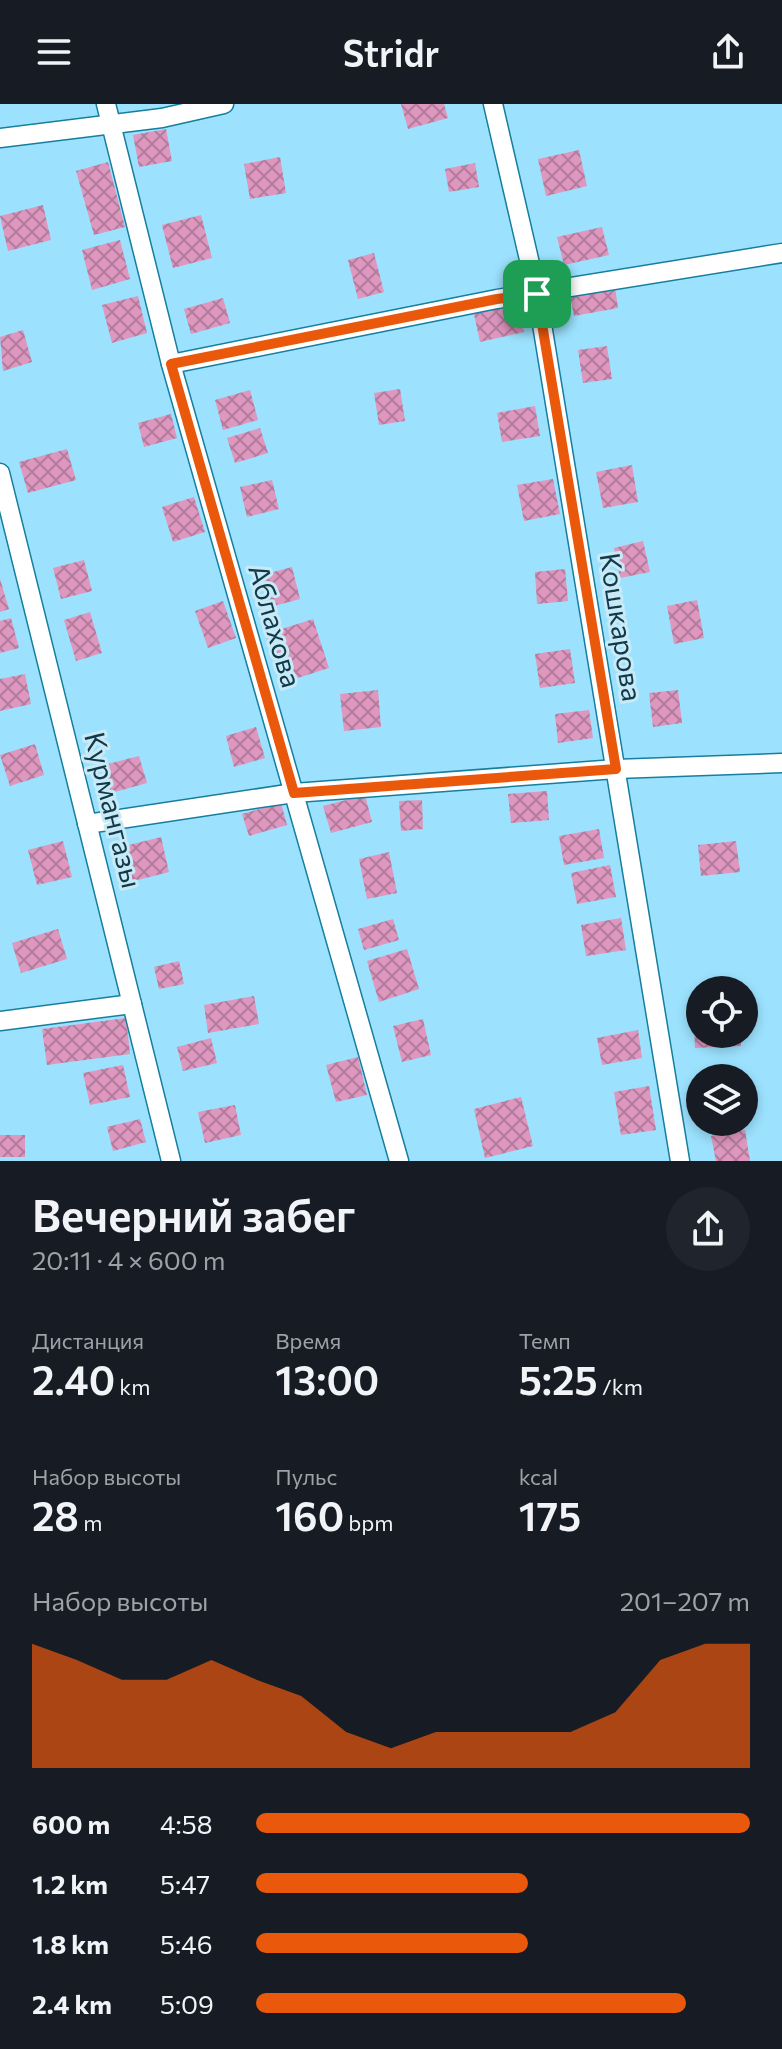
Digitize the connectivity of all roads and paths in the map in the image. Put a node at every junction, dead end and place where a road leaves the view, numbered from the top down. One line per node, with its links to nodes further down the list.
1 (106, 104): 4 (street, Аблахова)
2 (224, 104): 4 (street)
3 (493, 104): 7 (street, Кошкарова)
4 (111, 125): 5 (street); 8 (street, Аблахова)
5 (0, 138)
6 (782, 253): 7 (street)
7 (537, 294): 8 (street); 11 (street, Кошкарова)
8 (171, 364): 12 (street, Аблахова)
9 (0, 473): 13 (street, Курмангазы)
10 (782, 763): 11 (street)
11 (616, 769): 12 (street); 18 (street, Кошкарова)
12 (294, 793): 13 (street); 17 (street, Аблахова)
13 (87, 824): 14 (street, Курмангазы)
14 (132, 1004): 15 (street); 16 (street, Курмангазы)
15 (0, 1021)
16 (171, 1161)
17 (399, 1161)
18 (680, 1161)

